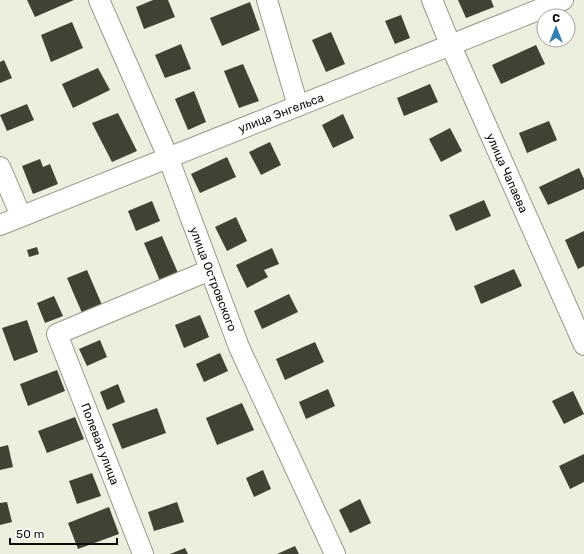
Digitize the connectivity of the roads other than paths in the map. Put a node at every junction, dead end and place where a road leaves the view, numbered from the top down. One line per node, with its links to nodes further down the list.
1 (99, 0): 7 (street, улица Островского)
2 (267, 0): 6 (street)
3 (432, 0): 5 (street, улица Чапаева)
4 (563, 0): 5 (street, улица Энгельса)
5 (451, 46): 6 (street, улица Энгельса); 12 (street, улица Чапаева)
6 (298, 106): 7 (street, улица Энгельса)
7 (168, 157): 9 (street, улица Энгельса); 11 (street, улица Островского)
8 (0, 167): 9 (street)
9 (21, 216): 10 (street, улица Энгельса)
10 (0, 225)
11 (210, 270): 13 (street, Полевая улица); 14 (street, улица Островского)
12 (584, 345)
13 (143, 554)
14 (335, 554)

